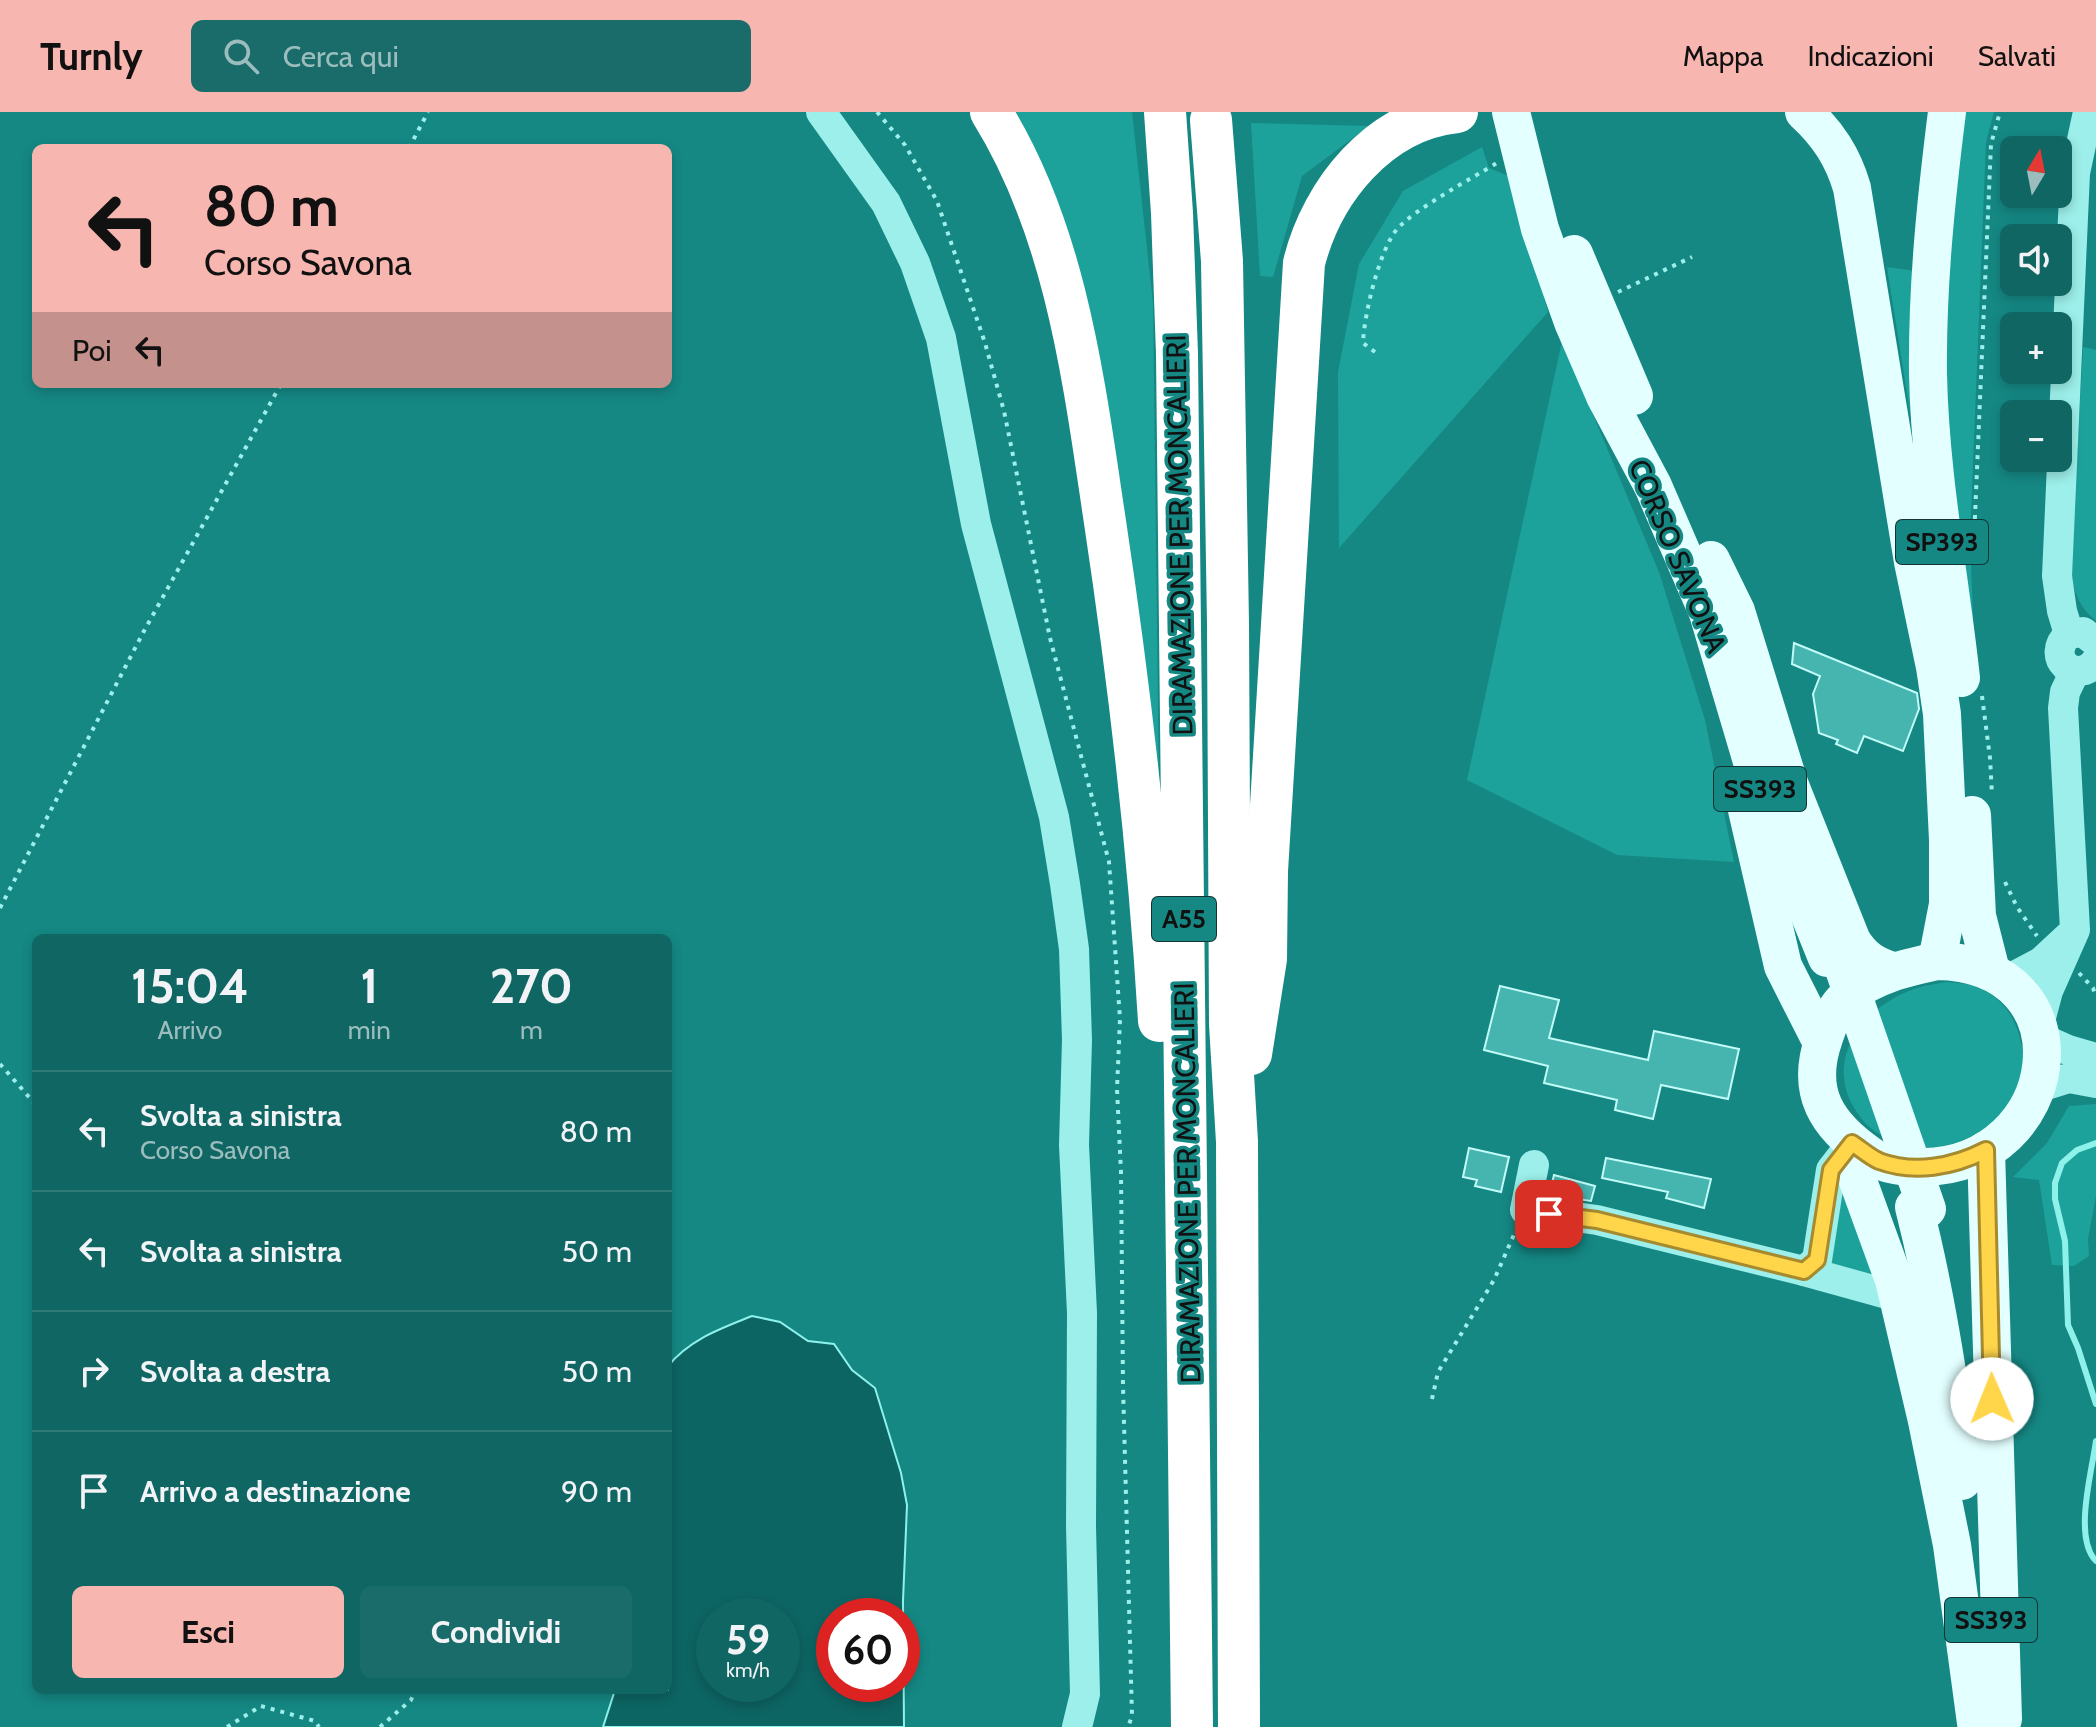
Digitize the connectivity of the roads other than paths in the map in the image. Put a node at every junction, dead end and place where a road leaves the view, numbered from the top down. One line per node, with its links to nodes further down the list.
1 (821, 112): 32 (street)
2 (991, 112): 30 (highway)
3 (1165, 112): 30 (highway, DIRAMAZIONE PER MONCALIERI / A55)
4 (1457, 112): 24 (highway)
5 (1804, 112): 16 (main road)
6 (1947, 112): 18 (main road, SP393)
7 (2088, 112): 12 (street)
8 (1211, 120): 24 (highway, DIRAMAZIONE PER MONCALIERI / A55)
9 (1522, 122): 10 (main road, CORSO SAVONA / SS393); 11 (main road, CORSO SAVONA / SS393)
10 (1605, 396): 14 (main road, CORSO SAVONA / SS393); 20 (main road)
11 (1659, 454): 14 (main road, CORSO SAVONA / SS393); 17 (main road)
12 (2082, 638): 13 (street)
13 (2085, 666): 15 (street)
14 (1833, 955): 31 (main road, CORSO SAVONA / SS393, bridge)
15 (2057, 955): 18 (street); 19 (street)
16 (1937, 961): 17 (main road); 18 (main road)
17 (1893, 971): 20 (main road)
18 (1998, 976): 19 (main road)
19 (2040, 1031): 21 (street); 23 (main road)
20 (1822, 1043): 25 (main road)
21 (2096, 1058)
22 (2096, 1083): 23 (street)
23 (2037, 1088): 26 (main road)
24 (1237, 1142): 34 (highway, DIRAMAZIONE PER MONCALIERI / A55)
25 (1852, 1143): 26 (main road); 28 (street); 29 (main road)
26 (1986, 1150): 31 (main road)
27 (1534, 1165): 28 (street)
28 (1804, 1271): 29 (street)
29 (1898, 1297): 31 (main road)
30 (1189, 1323): 33 (highway, DIRAMAZIONE PER MONCALIERI / A55)
31 (1989, 1724)
32 (1077, 1727)
33 (1192, 1727)
34 (1239, 1727)

